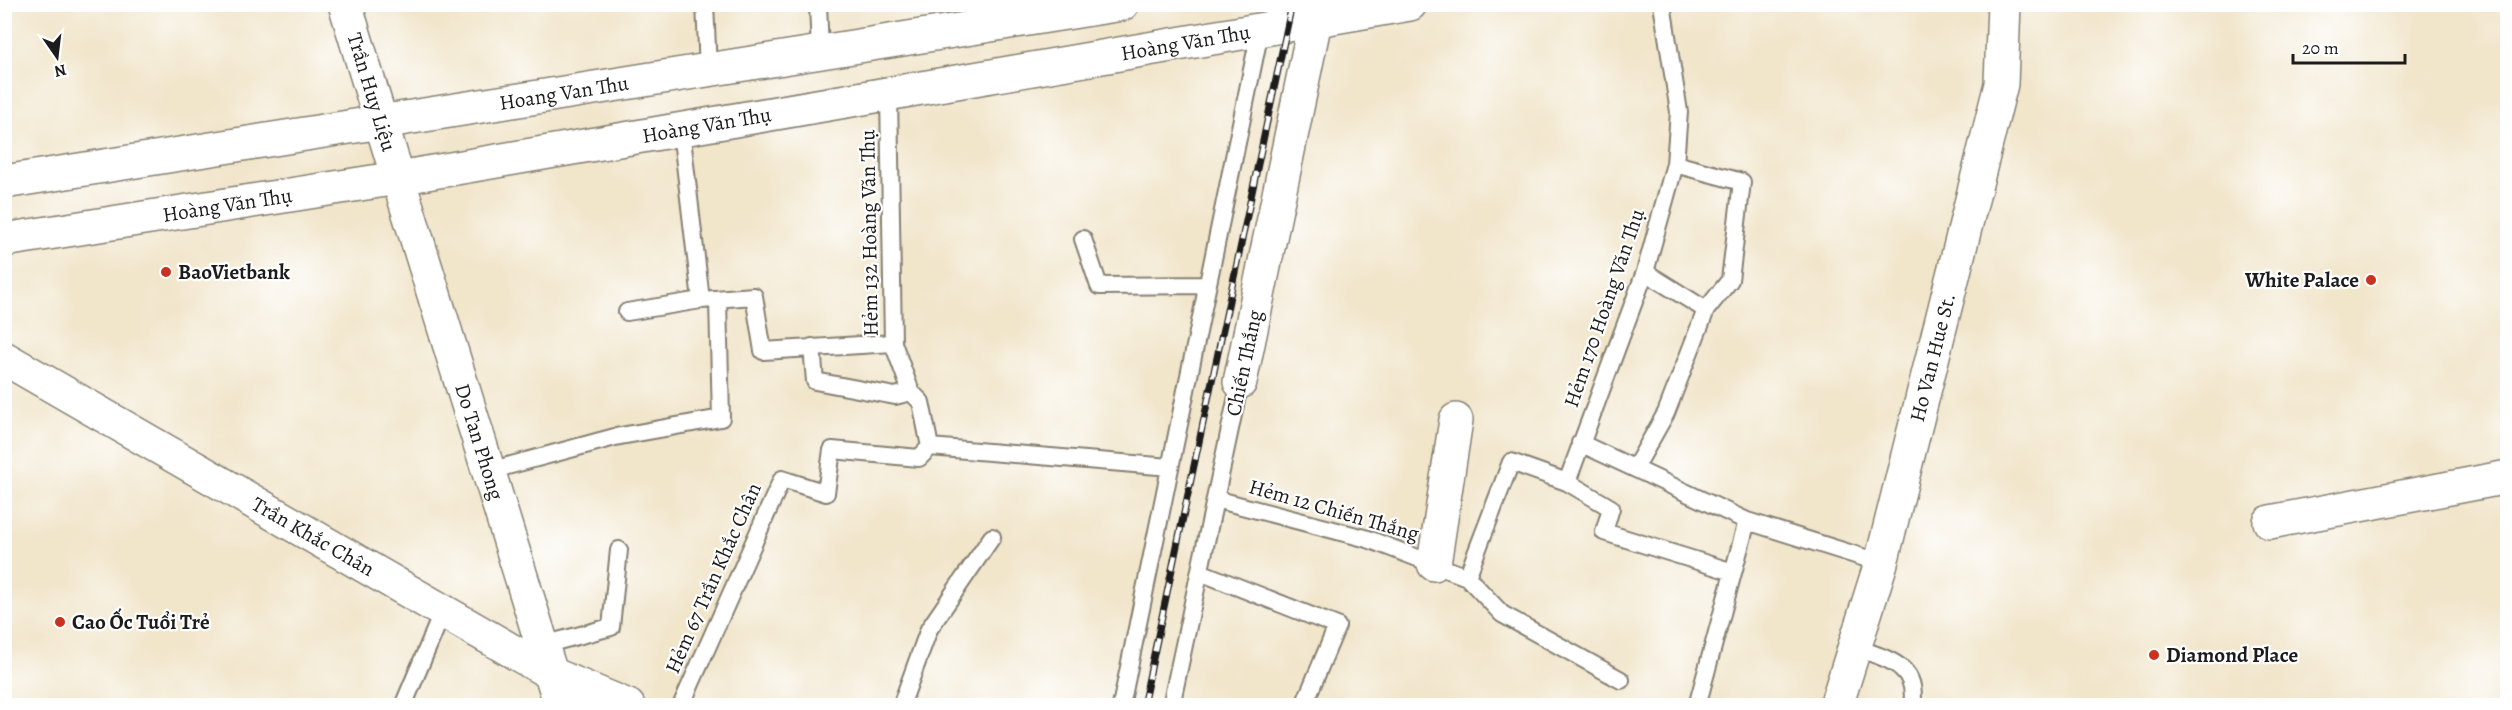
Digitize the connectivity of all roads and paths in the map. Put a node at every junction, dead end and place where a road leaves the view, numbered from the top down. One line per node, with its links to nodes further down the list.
1 (345, 4): 13 (main road, Trần Huy Liệu)
2 (705, 4): 11 (lane)
3 (818, 4): 10 (lane)
4 (1122, 4): 10 (main road, Hoang Van Thu)
5 (1410, 4): 8 (main road, Hoàng Văn Thụ)
6 (1662, 4): 15 (lane, Hẻm 170 Hoàng Văn Thụ)
7 (2004, 4): 43 (main road, Ho Van Hue St.)
8 (1316, 13): 9 (main road, Hoàng Văn Thụ); 28 (main road, Chiến Thắng)
9 (1264, 18): 12 (main road, Hoàng Văn Thụ); 21 (lane)
10 (820, 52): 11 (main road, Hoang Van Thu)
11 (708, 70): 13 (main road, Hoang Van Thu)
12 (889, 94): 14 (main road, Hoàng Văn Thụ); 25 (lane, Hẻm 132 Hoàng Văn Thụ)
13 (381, 123): 16 (main road, Trần Huy Liệu); 17 (main road, Hoang Van Thu)
14 (681, 130): 16 (main road, Hoàng Văn Thụ); 22 (lane)
15 (1675, 164): 20 (lane, Hẻm 170 Hoàng Văn Thụ); 23 (lane)
16 (398, 178): 19 (main road, Hoàng Văn Thụ); 35 (main road, Do Tan Phong)
17 (4, 182)
18 (1083, 238): 21 (lane)
19 (4, 240)
20 (1645, 272): 23 (lane); 31 (lane, Hẻm 170 Hoàng Văn Thụ)
21 (1207, 285): 33 (lane)
22 (709, 300): 24 (lane); 26 (lane); 35 (lane)
23 (1706, 310): 34 (lane)
24 (627, 312)
25 (893, 343): 26 (lane); 29 (lane, Hẻm 132 Hoàng Văn Thụ)
26 (812, 347): 29 (lane)
27 (4, 358): 48 (main road, Trần Khắc Chân)
28 (1240, 382): 38 (lane, Chiến Thắng)
29 (911, 392): 32 (lane, Hẻm 132 Hoàng Văn Thụ)
30 (1456, 420): 44 (main road)
31 (1580, 443): 34 (lane); 37 (lane, Hẻm 170 Hoàng Văn Thụ)
32 (930, 447): 33 (lane); 55 (lane, Hẻm 67 Trần Khắc Chân)
33 (1170, 467): 57 (lane)
34 (1635, 468): 39 (lane)
35 (489, 471): 50 (main road, Do Tan Phong)
36 (2508, 477): 40 (main road)
37 (1567, 482): 46 (lane); 47 (lane)
38 (1215, 499): 44 (lane, Hẻm 12 Chiến Thắng); 45 (lane, Chiến Thắng)
39 (1747, 521): 43 (lane); 46 (lane)
40 (2270, 522)
41 (992, 537): 56 (lane)
42 (619, 550): 50 (lane)
43 (1881, 563): 49 (main road, Ho Van Hue St.)
44 (1434, 564): 47 (lane, Hẻm 12 Chiến Thắng)
45 (1200, 572): 58 (lane, Chiến Thắng); 59 (lane)
46 (1733, 572): 60 (lane)
47 (1467, 577): 51 (lane, Hẻm 12 Chiến Thắng)
48 (443, 611): 50 (main road, Trần Khắc Chân); 52 (lane)
49 (1854, 647): 61 (main road, Ho Van Hue St.); 62 (lane)
50 (547, 659): 53 (main road, Do Tan Phong); 54 (main road, Trần Khắc Chân)
51 (1621, 680)
52 (403, 705)
53 (561, 705)
54 (628, 705)
55 (681, 705)
56 (901, 705)
57 (1121, 705)
58 (1172, 705)
59 (1304, 705)
60 (1696, 705)
61 (1836, 705)
62 (1912, 705)

